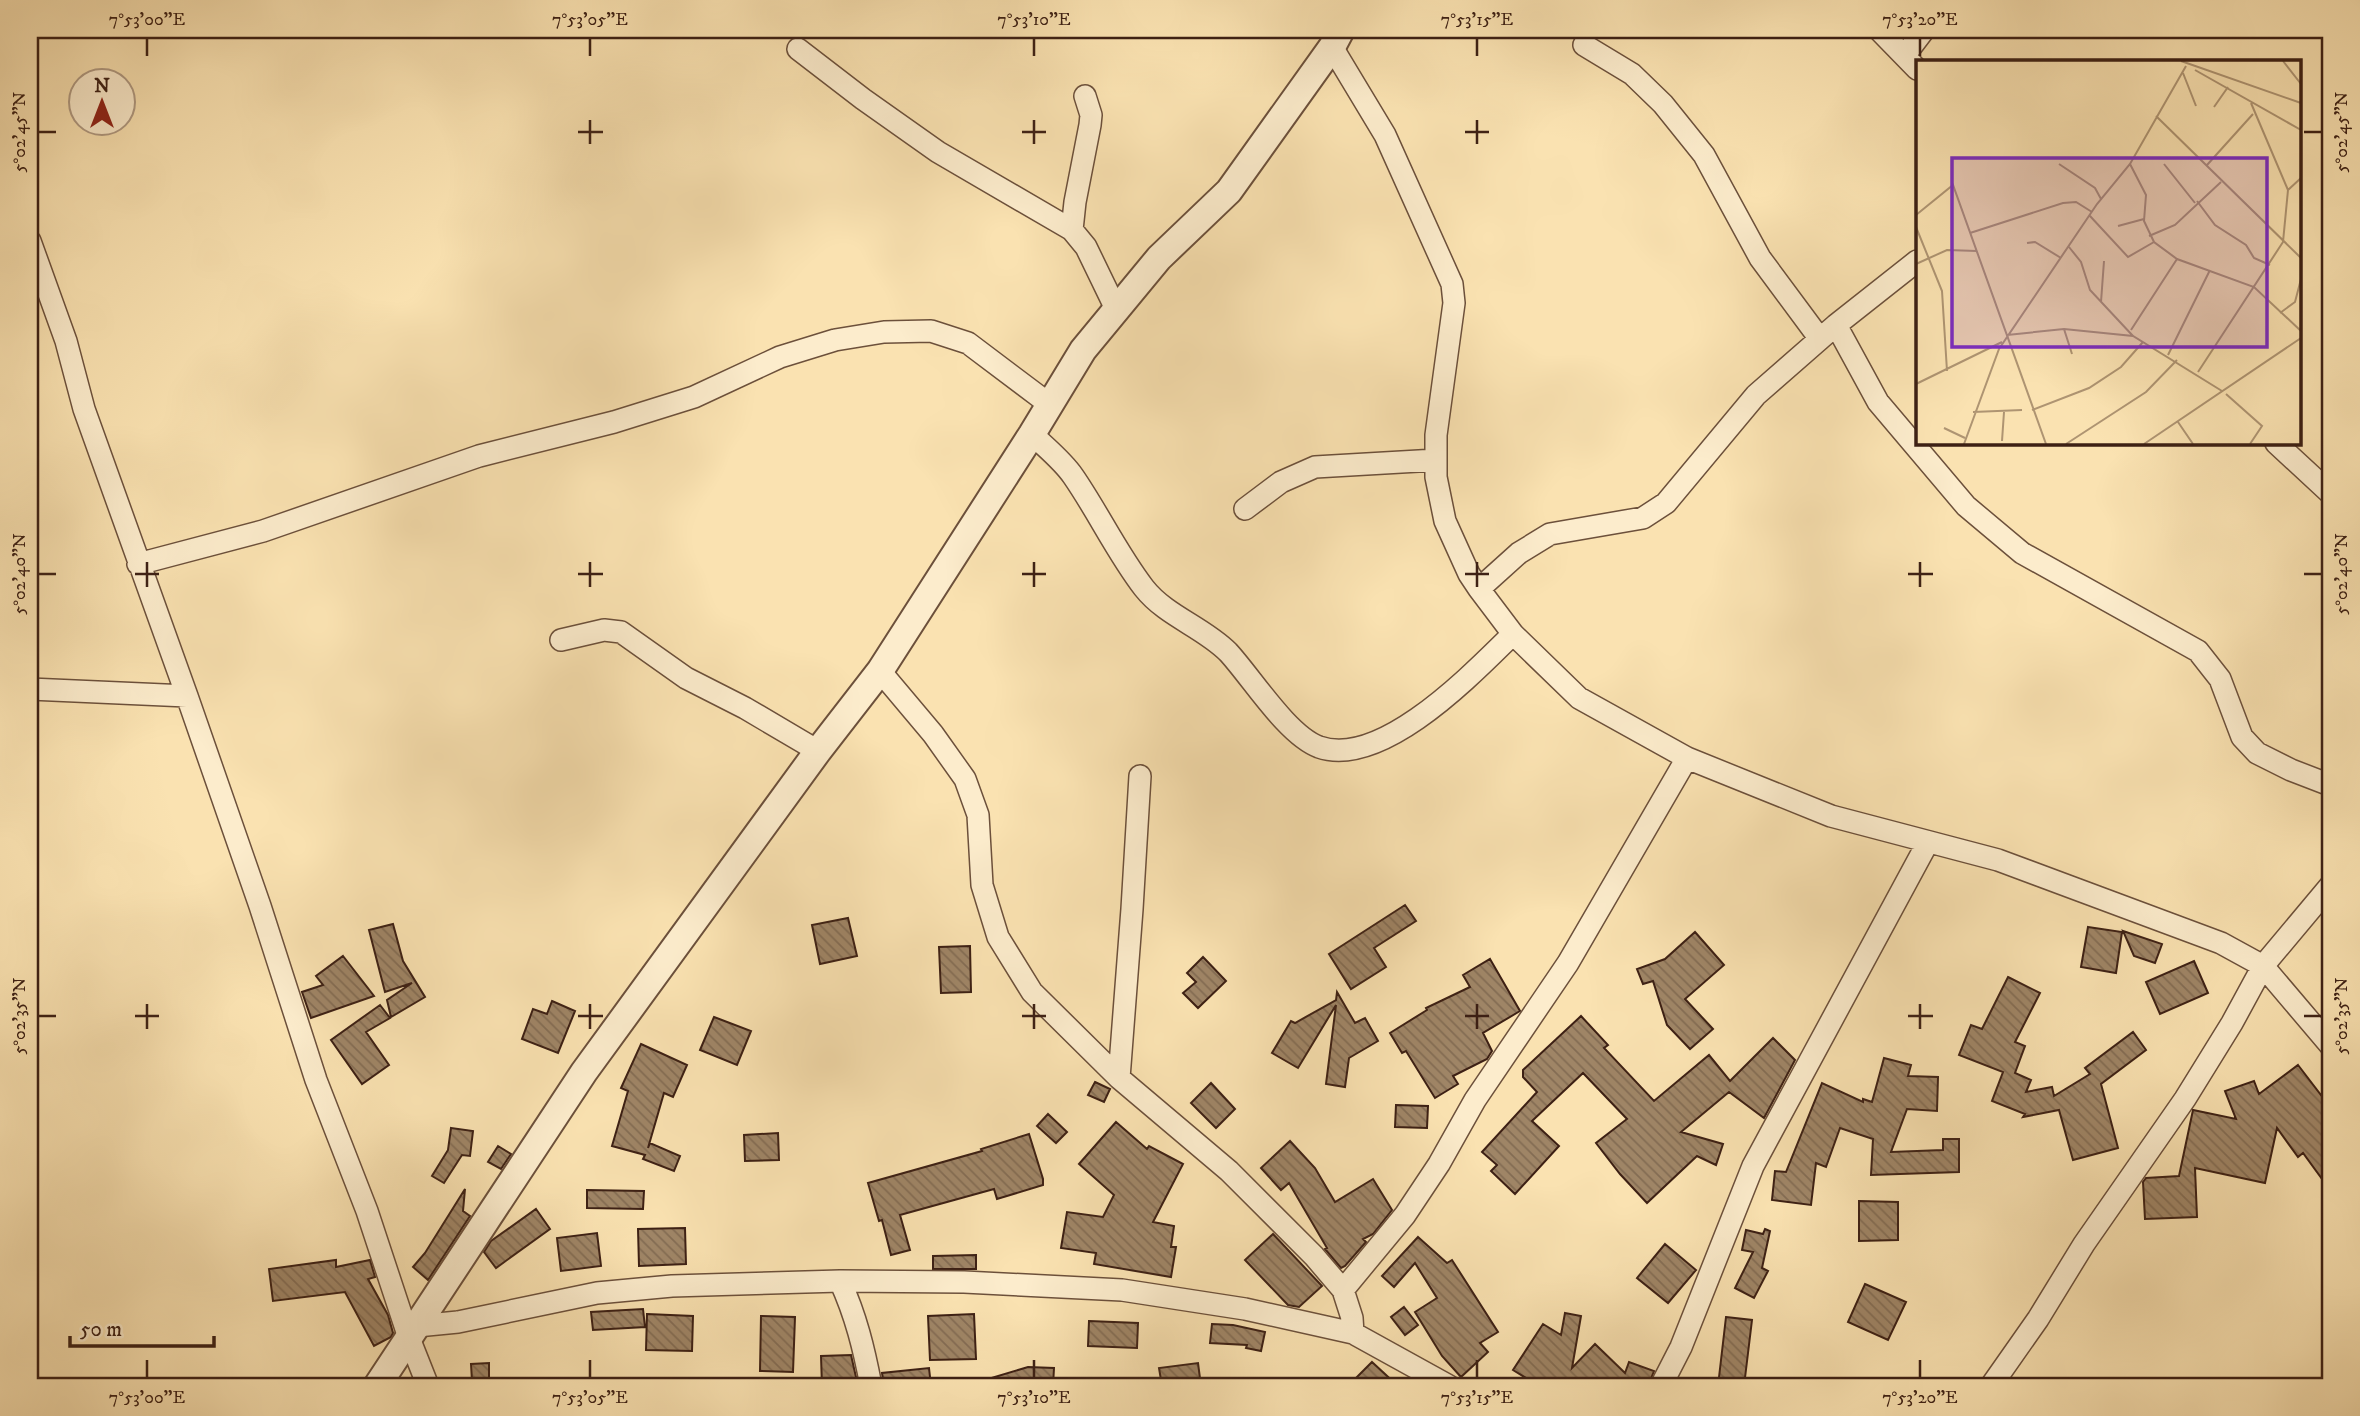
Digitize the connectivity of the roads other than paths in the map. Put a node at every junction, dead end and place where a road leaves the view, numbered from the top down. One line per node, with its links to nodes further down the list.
1 (1879, 30): 6 (street)
2 (1924, 30): 6 (street)
3 (1336, 38): 11 (street); 16 (street)
4 (1584, 45): 12 (street)
5 (799, 49): 8 (street)
6 (1911, 62)
7 (1085, 96): 8 (street)
8 (1072, 230): 11 (street)
9 (30, 241): 19 (street)
10 (1916, 262): 12 (street)
11 (1116, 309): 13 (street)
12 (1828, 332): 20 (street); 29 (street)
13 (1049, 404): 14 (street); 19 (street)
14 (1032, 434): 21 (street); 23 (street)
15 (2277, 444): 17 (street)
16 (1436, 460): 18 (street); 20 (street)
17 (2330, 493)
18 (1245, 509)
19 (138, 564): 25 (street)
20 (1479, 589): 21 (street)
21 (1513, 634): 27 (street)
22 (561, 640): 26 (street)
23 (880, 671): 26 (street); 34 (street)
24 (30, 690): 25 (street)
25 (187, 696): 37 (street)
26 (818, 751): 37 (street)
27 (1687, 758): 30 (street); 36 (street)
28 (1140, 776): 34 (street)
29 (2330, 785)
30 (1928, 842): 32 (street); 43 (street)
31 (2330, 886): 32 (street)
32 (2263, 966): 33 (street); 44 (street)
33 (2330, 1045)
34 (1119, 1078): 36 (street)
35 (840, 1281): 37 (street); 38 (street); 42 (street)
36 (1343, 1290): 38 (street)
37 (413, 1332): 40 (street); 41 (street)
38 (1353, 1333): 39 (street)
39 (1436, 1383)
40 (374, 1384)
41 (428, 1386)
42 (871, 1386)
43 (1661, 1386)
44 (1991, 1386)

